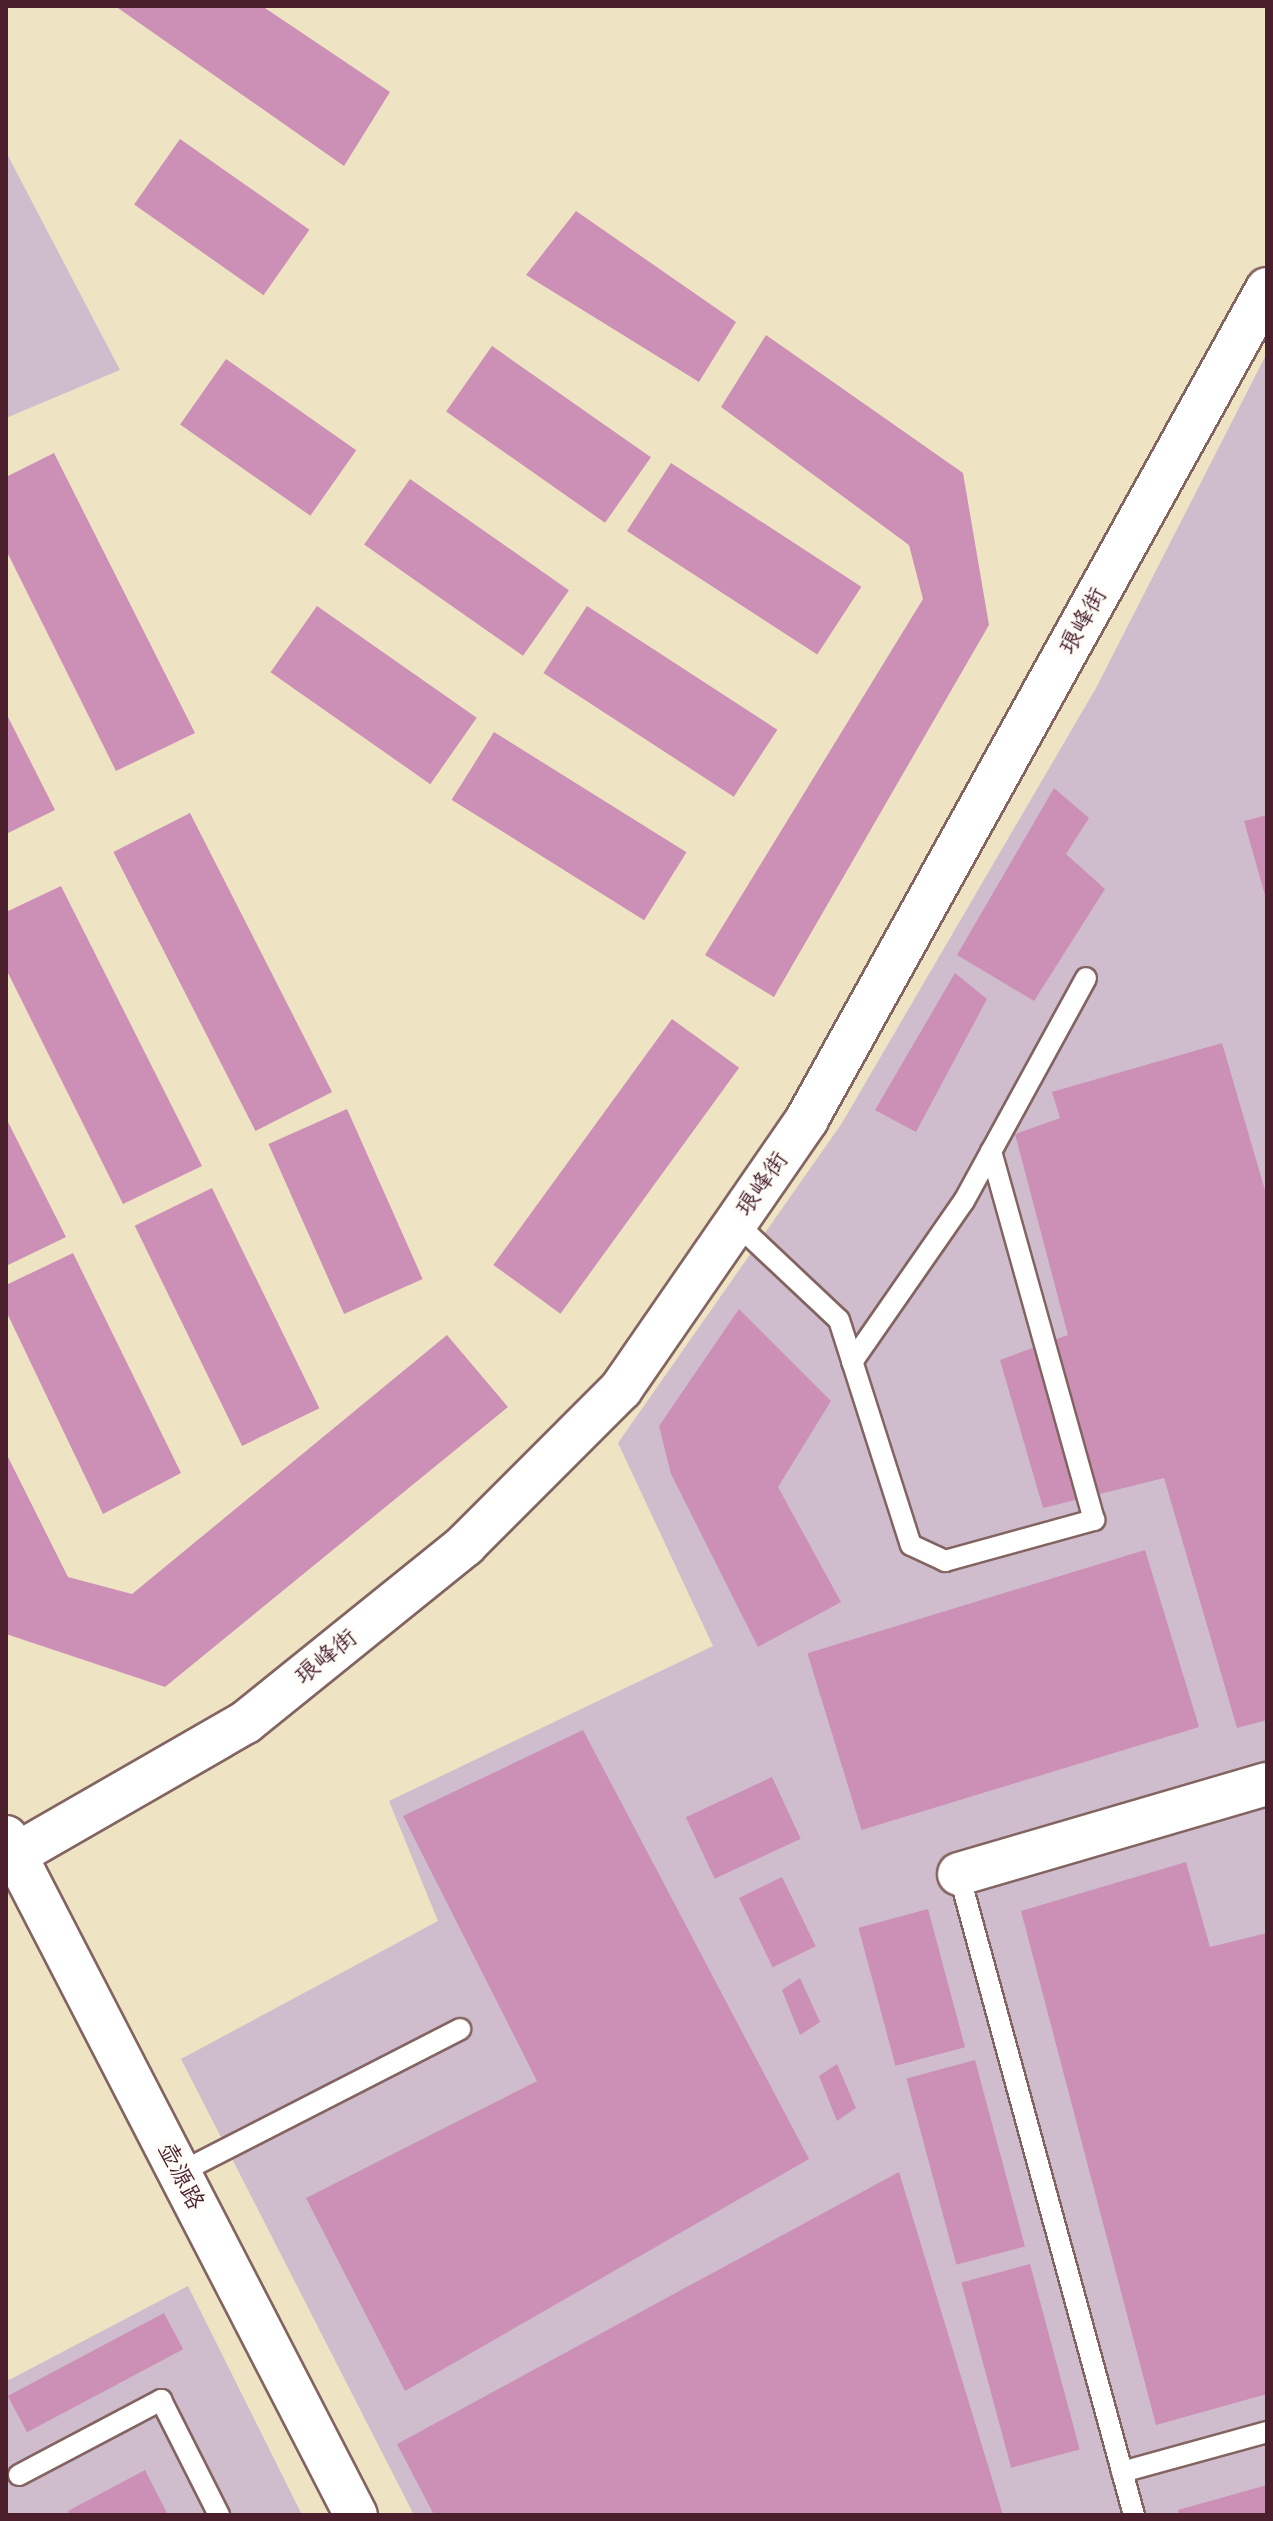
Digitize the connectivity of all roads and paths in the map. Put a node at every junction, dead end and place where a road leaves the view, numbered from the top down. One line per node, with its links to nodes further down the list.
1 (1267, 289): 4 (street, 琅峰街)
2 (1086, 978): 3 (lane)
3 (991, 1151): 5 (lane); 5 (lane)
4 (736, 1223): 5 (lane); 7 (street, 琅峰街)
5 (852, 1362)
6 (1267, 1784): 8 (street)
7 (9, 1851): 10 (street, 壶源路)
8 (959, 1874): 12 (lane)
9 (460, 2029): 10 (lane)
10 (179, 2173): 15 (street, 壶源路)
11 (1267, 2432): 12 (lane)
12 (1122, 2472): 16 (lane)
13 (19, 2475): 14 (lane)
14 (219, 2515)
15 (356, 2515)
16 (1134, 2515)

